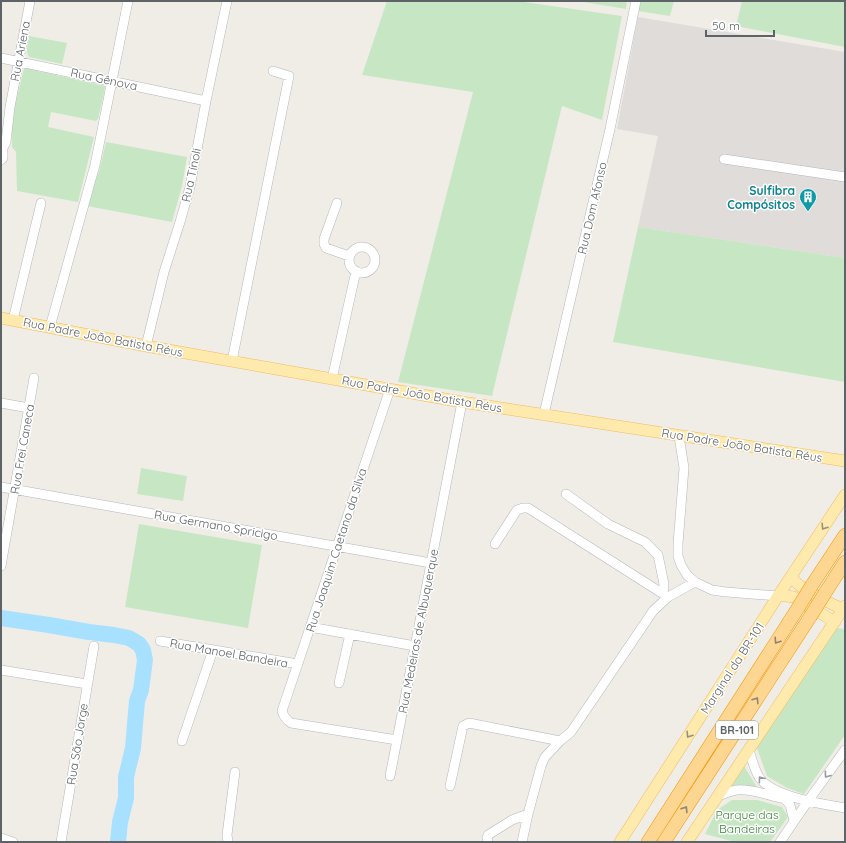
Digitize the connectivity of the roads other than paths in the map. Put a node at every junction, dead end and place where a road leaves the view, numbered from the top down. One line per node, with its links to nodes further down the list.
1 (30, 1): 6 (street, Rua Ariena)
2 (128, 1): 8 (street)
3 (227, 1): 9 (street, Rua Tínoli)
4 (636, 1): 29 (street, Rua Dom Afonso)
5 (1, 58): 6 (street, Rua Gênova)
6 (18, 61): 8 (street, Rua Gênova); 10 (street, Rua Ariena)
7 (273, 71): 22 (street)
8 (112, 80): 9 (street, Rua Gênova); 20 (street)
9 (206, 101): 21 (street, Rua Tínoli)
10 (2, 148): 12 (street, Rua Ariena)
11 (724, 159): 13 (street)
12 (1, 160)
13 (845, 177)
14 (41, 203): 19 (street)
15 (337, 203): 16 (street)
16 (349, 256): 17 (street); 17 (street)
17 (356, 271): 24 (street)
18 (1, 318): 19 (main road, Rua Padre João Batista Réus)
19 (13, 320): 20 (main road, Rua Padre João Batista Réus)
20 (50, 327): 21 (main road, Rua Padre João Batista Réus)
21 (146, 346): 22 (main road, Rua Padre João Batista Réus)
22 (232, 361): 24 (main road, Rua Padre João Batista Réus)
23 (34, 378): 28 (street, Rua Frei Caneca)
24 (332, 379): 25 (main road, Rua Padre João Batista Réus)
25 (390, 389): 26 (main road, Rua Padre João Batista Réus); 38 (street, Rua Joaquim Caetano da Silva)
26 (462, 402): 29 (main road, Rua Padre João Batista Réus); 40 (street, Rua Medeiros de Albuquerque)
27 (1, 403): 28 (street)
28 (29, 408): 33 (street, Rua Frei Caneca)
29 (544, 414): 30 (main road, Rua Padre João Batista Réus)
30 (679, 436): 31 (main road, Rua Padre João Batista Réus); 43 (street)
31 (845, 461)
32 (1, 487): 33 (street, Rua Germano Spricigo)
33 (14, 489): 38 (street, Rua Germano Spricigo); 41 (street, Rua Frei Caneca)
34 (566, 494): 44 (street)
35 (845, 495): 42 (main road, Marginal da BR-101, one-way to 42)
36 (845, 535): 79 (highway, BR-101, one-way to 79, bridge)
37 (495, 544): 44 (street)
38 (337, 546): 40 (street, Rua Germano Spricigo); 48 (street, Rua Joaquim Caetano da Silva)
39 (845, 562): 80 (highway, BR-101, one-way to 39, bridge)
40 (431, 563): 52 (street, Rua Medeiros de Albuquerque)
41 (1, 566)
42 (792, 576): 45 (main road, Marginal da BR-101); 46 (main road)
43 (695, 582): 44 (street); 45 (street)
44 (666, 596): 60 (street)
45 (778, 596): 47 (main road); 78 (main road, Marginal da BR-101, one-way to 78)
46 (844, 608): 47 (main road)
47 (835, 622): 61 (main road)
48 (310, 627): 49 (street); 54 (street, Rua Joaquim Caetano da Silva)
49 (350, 634): 52 (street); 56 (street)
50 (160, 641): 53 (street, Rua Manoel Bandeira)
51 (94, 646): 57 (street, Rua São Jorge)
52 (415, 646): 58 (street, Rua Medeiros de Albuquerque)
53 (213, 650): 54 (street, Rua Manoel Bandeira); 59 (street)
54 (298, 664): 58 (street, Rua Joaquim Caetano da Silva)
55 (1, 670): 57 (street)
56 (339, 683)
57 (87, 684): 74 (street, Rua São Jorge)
58 (397, 740): 64 (street, Rua Medeiros de Albuquerque)
59 (182, 741)
60 (560, 741): 65 (street); 70 (street)
61 (749, 750): 66 (main road); 68 (street, one-way to 61)
62 (845, 750): 68 (street, one-way to 68)
63 (235, 772): 75 (street)
64 (390, 776)
65 (450, 786)
66 (718, 796): 67 (street); 81 (main road)
67 (785, 799): 68 (street); 71 (street)
68 (808, 801): 69 (street); 71 (street)
69 (845, 808)
70 (528, 814): 76 (street); 77 (street)
71 (794, 821): 82 (street)
72 (1, 838): 73 (street)
73 (13, 842)
74 (61, 842)
75 (228, 842)
76 (488, 842)
77 (522, 842)
78 (620, 842)
79 (648, 842)
80 (664, 842)
81 (688, 842)
82 (780, 842)

